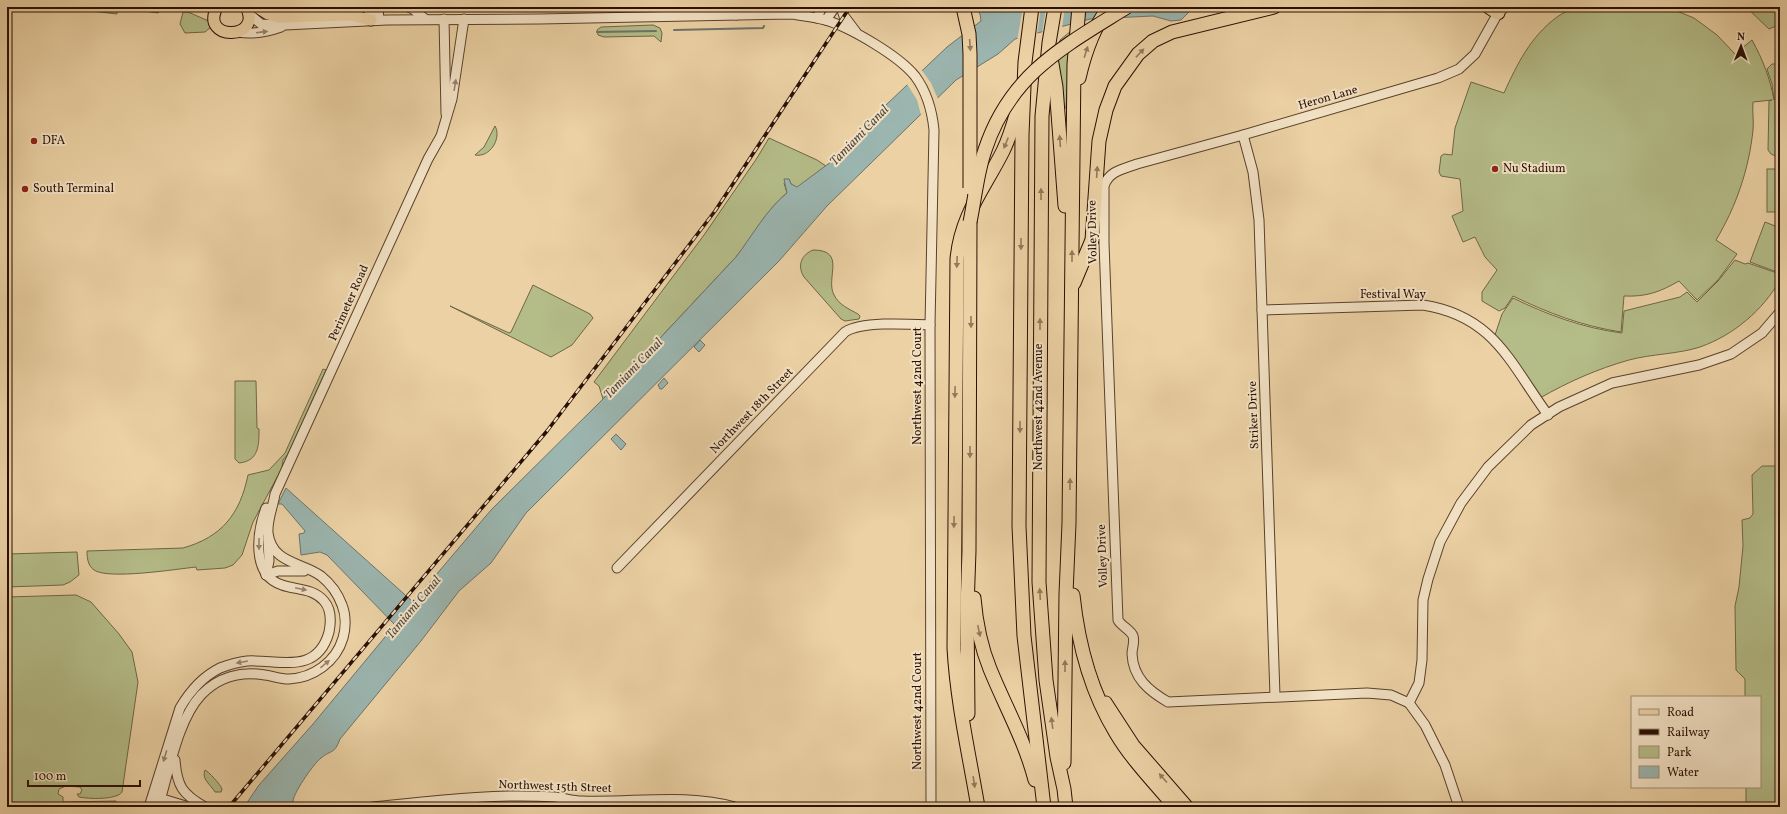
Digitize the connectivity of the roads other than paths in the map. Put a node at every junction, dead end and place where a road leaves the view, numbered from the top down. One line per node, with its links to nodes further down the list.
1 (217, 7): 27 (main road)
2 (348, 7): 19 (main road)
3 (368, 7): 25 (street)
4 (378, 7): 25 (street)
5 (408, 7): 21 (street)
6 (801, 7): 20 (street)
7 (822, 7): 24 (street)
8 (835, 7): 24 (street)
9 (841, 7): 28 (street)
10 (963, 7): 35 (highway, one-way to 35, bridge)
11 (1032, 7): 30 (highway, Northwest 42nd Avenue)
12 (1056, 7): 29 (highway, Northwest 42nd Avenue)
13 (1079, 7): 31 (highway)
14 (1108, 7): 31 (highway, one-way to 14)
15 (1127, 7): 35 (highway, bridge)
16 (1274, 7): 37 (highway, one-way to 16)
17 (250, 9): 19 (main road); 26 (street); 27 (main road)
18 (1498, 9): 33 (street, Heron Lane)
19 (338, 15): 25 (main road)
20 (736, 15): 23 (street, Northwest 42nd Court); 24 (street, Northwest 42nd Court)
21 (425, 19): 22 (street, Northwest 42nd Court); 25 (street, Northwest 42nd Court)
22 (444, 19): 23 (street, Northwest 42nd Court); 32 (street, Perimeter Road)
23 (464, 19): 32 (street, Perimeter Road, one-way to 23)
24 (822, 19): 28 (street, Northwest 42nd Court)
25 (375, 20): 26 (street, Northwest 42nd Court)
26 (285, 25): 27 (street, one-way to 26)
27 (238, 32)
28 (858, 34): 40 (street, Northwest 42nd Court)
29 (1049, 43): 36 (highway, one-way to 29); 54 (highway, Northwest 42nd Avenue, one-way to 29)
30 (1023, 93): 53 (highway, one-way to 53); 66 (highway, Northwest 42nd Avenue, one-way to 66)
31 (1074, 103): 36 (highway)
32 (446, 123): 42 (street, Perimeter Road)
33 (1243, 135): 34 (street, Heron Lane); 38 (street, Striker Drive)
34 (1137, 164): 50 (street, Volley Drive)
35 (970, 222): 45 (highway, one-way to 45)
36 (1072, 235): 37 (highway, one-way to 36)
37 (1071, 290): 43 (highway, one-way to 37)
38 (1262, 310): 41 (street, Festival Way); 50 (street, Striker Drive)
39 (1780, 312): 41 (street)
40 (930, 325): 46 (street, Northwest 18th Street); 64 (street, Northwest 42nd Court)
41 (1548, 415): 51 (street)
42 (275, 494): 44 (street, Perimeter Road); 48 (street, Perimeter Road, one-way to 48)
43 (1069, 523): 49 (highway); 54 (highway, one-way to 43)
44 (268, 533): 47 (street); 48 (street, Perimeter Road)
45 (969, 550): 53 (highway); 66 (highway, one-way to 66)
46 (617, 568)
47 (312, 571): 48 (street); 52 (street, one-way to 47)
48 (266, 574): 55 (street, one-way to 55)
49 (1082, 652): 68 (highway); 69 (main road, one-way to 49)
50 (1275, 696): 51 (street, Volley Drive)
51 (1409, 703): 70 (street)
52 (174, 754): 55 (street); 61 (street)
53 (970, 758): 65 (highway, one-way to 65)
54 (1064, 789): 67 (highway, Northwest 42nd Avenue)
55 (157, 800): 59 (street); 60 (street)
56 (436, 803): 57 (street, Northwest 15th Street); 62 (street, Northwest 15th Street)
57 (679, 804): 58 (street, Northwest 15th Street)
58 (695, 804): 63 (street, Northwest 15th Street)
59 (149, 807)
60 (185, 807)
61 (205, 807)
62 (374, 807)
63 (736, 807)
64 (931, 807)
65 (978, 807)
66 (1043, 807)
67 (1066, 807)
68 (1175, 807)
69 (1188, 807)
70 (1459, 807)

